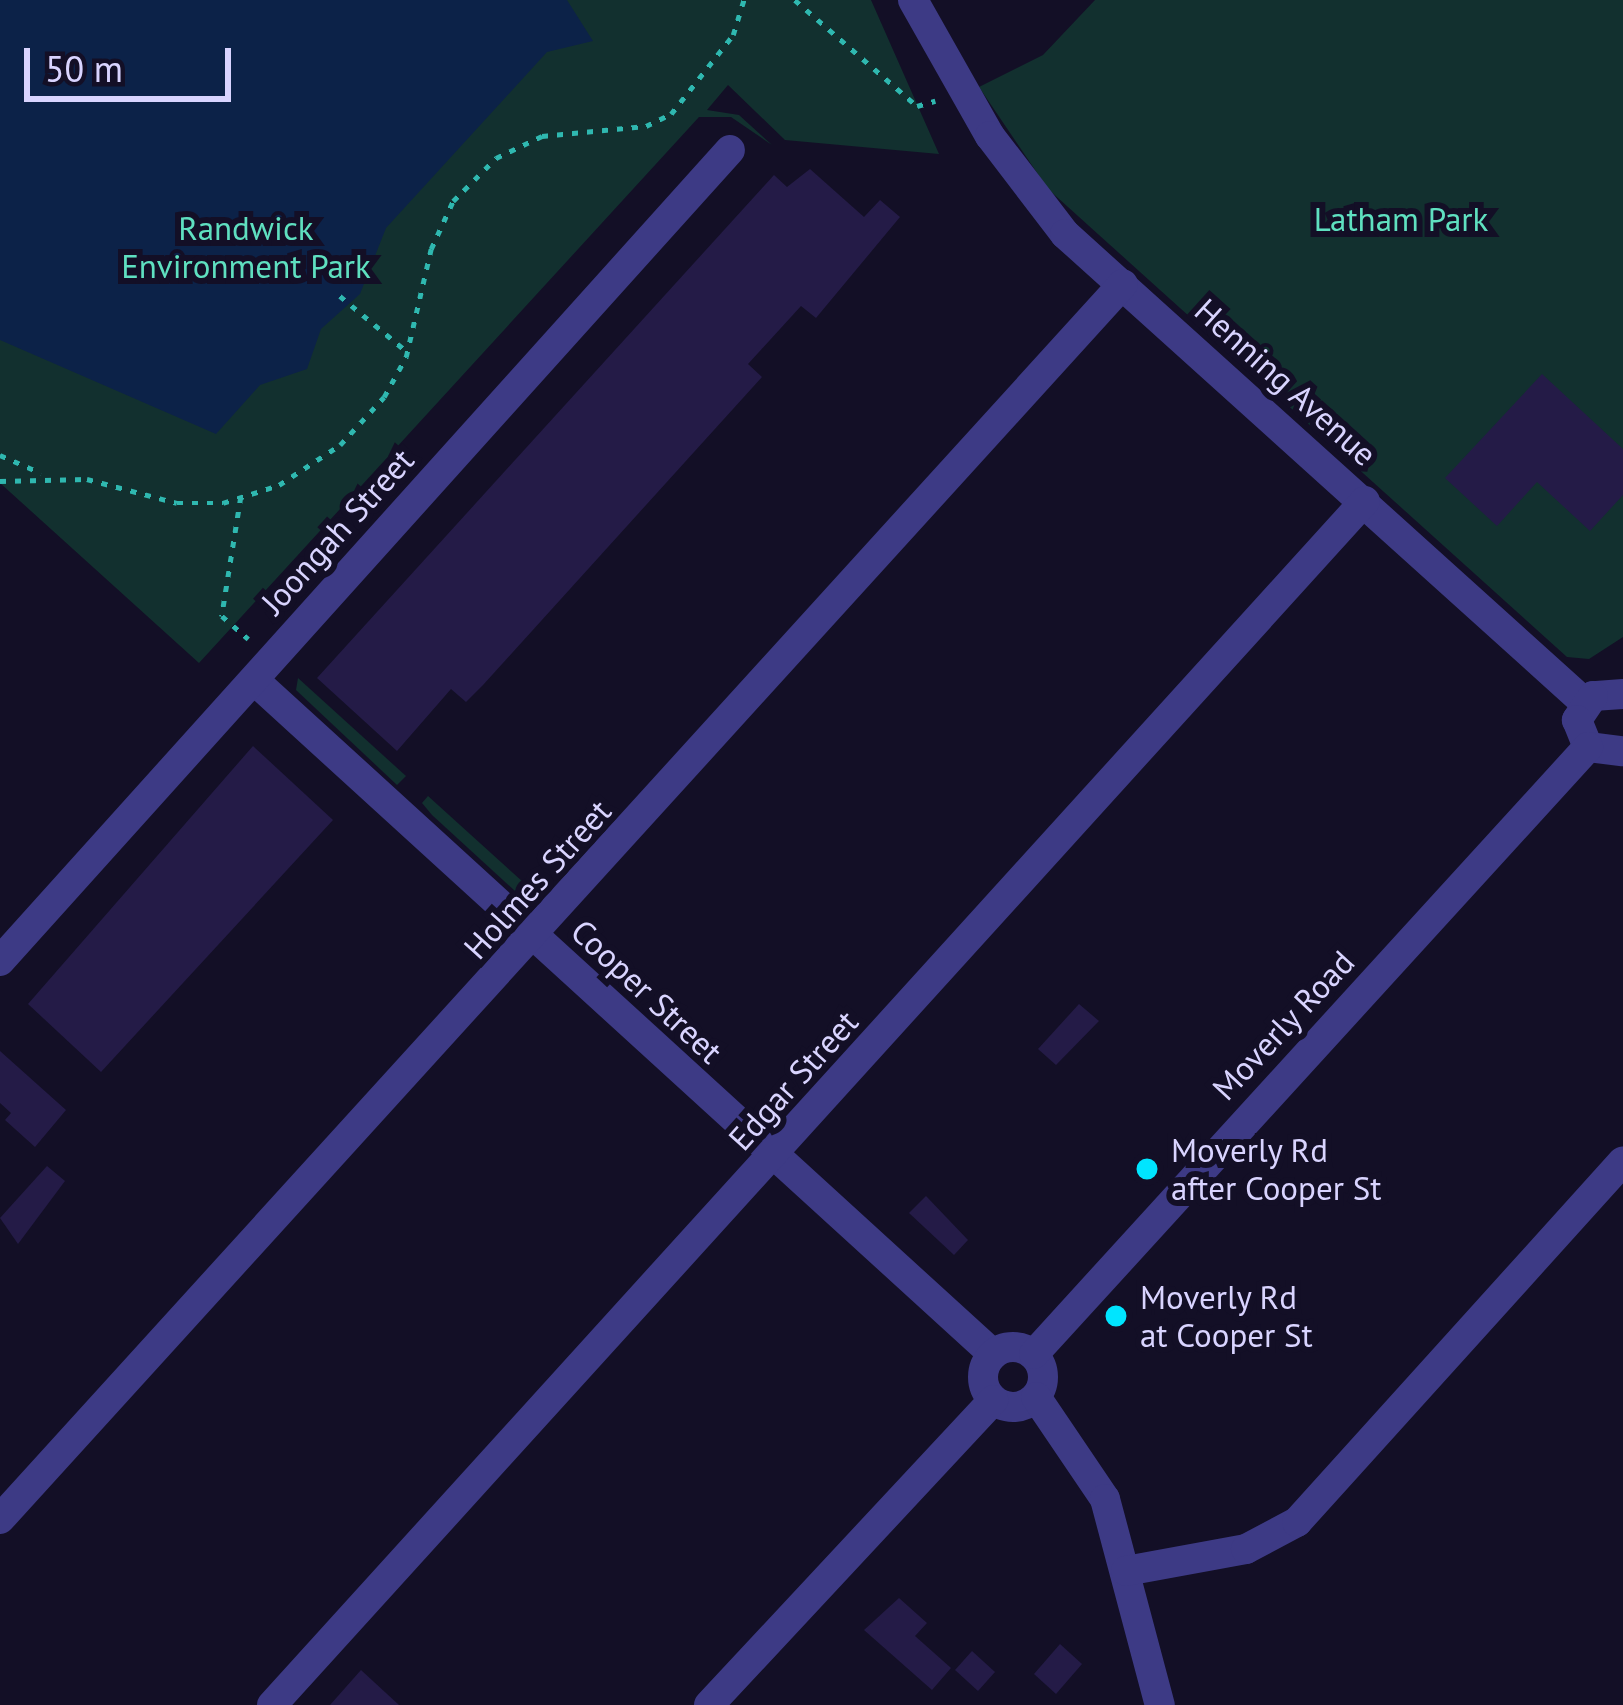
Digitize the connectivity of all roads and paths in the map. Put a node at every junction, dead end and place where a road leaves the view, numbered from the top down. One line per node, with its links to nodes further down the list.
1 (744, 0): 9 (path)
2 (795, 0): 5 (path)
3 (892, 0): 4 (street)
4 (913, 0): 5 (street, Henning Avenue)
5 (964, 94): 7 (street, Henning Avenue)
6 (730, 150): 15 (street, Joongah Street)
7 (1123, 284): 14 (street, Henning Avenue); 21 (street, Holmes Street)
8 (340, 296): 9 (path)
9 (407, 352): 13 (path)
10 (0, 455): 11 (path)
11 (46, 476): 12 (path); 13 (path)
12 (0, 482)
13 (241, 497): 15 (path)
14 (1365, 501): 18 (street, Henning Avenue); 23 (street, Edgar Street)
15 (274, 655): 16 (street, Joongah Street)
16 (254, 680): 21 (street, Cooper Street); 22 (street, Joongah Street)
17 (1623, 694): 18 (street)
18 (1584, 702): 19 (street)
19 (1588, 746): 20 (street); 26 (street, Moverly Road)
20 (1623, 751)
21 (535, 936): 23 (street, Cooper Street); 29 (street, Holmes Street)
22 (0, 962)
23 (773, 1154): 25 (street, Cooper Street); 31 (street, Edgar Street)
24 (1623, 1161): 30 (street)
25 (993, 1354): 26 (street); 28 (street)
26 (1034, 1354): 27 (street)
27 (1036, 1397): 28 (street); 30 (street)
28 (993, 1400): 32 (street)
29 (0, 1519)
30 (1126, 1571): 33 (street)
31 (272, 1705)
32 (709, 1705)
33 (1160, 1705)

